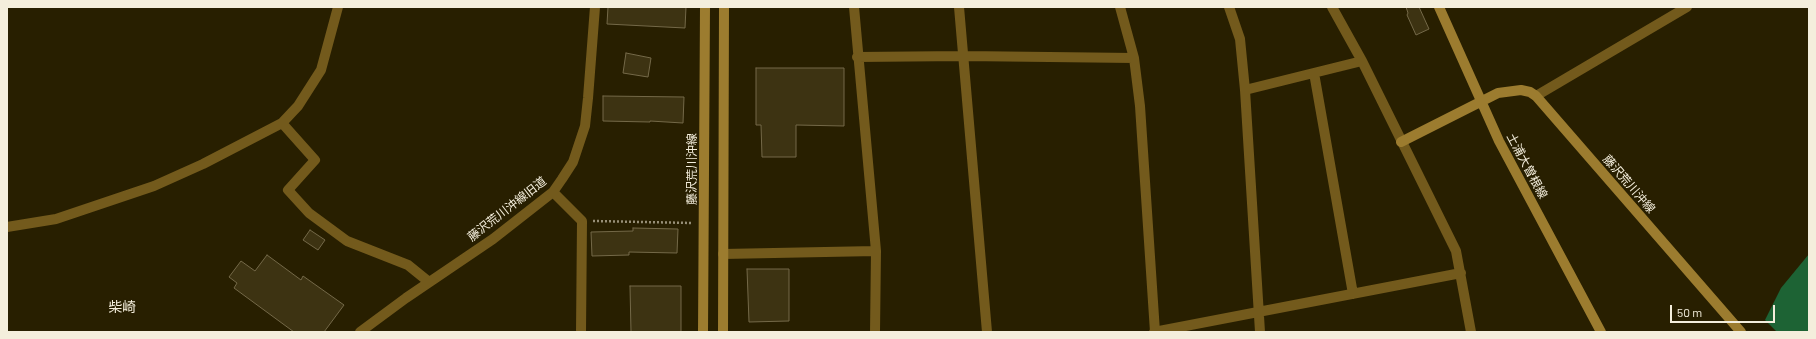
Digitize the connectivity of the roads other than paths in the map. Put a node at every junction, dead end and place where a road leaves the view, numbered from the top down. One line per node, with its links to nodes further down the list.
1 (338, 7): 20 (street)
2 (595, 7): 22 (street, 藤沢荒川沖線旧道)
3 (706, 7): 32 (main road, 藤沢荒川沖線)
4 (724, 7): 25 (main road)
5 (854, 7): 13 (street)
6 (960, 7): 12 (street)
7 (1120, 7): 14 (street)
8 (1229, 7): 17 (street)
9 (1332, 7): 15 (street)
10 (1439, 7): 19 (main road, 土浦大曽根線)
11 (1688, 7): 18 (street)
12 (964, 56): 13 (street); 14 (street); 35 (street)
13 (858, 57): 24 (street)
14 (1134, 58): 36 (street)
15 (1362, 61): 16 (street); 21 (street)
16 (1314, 73): 17 (street); 28 (street)
17 (1245, 90): 29 (street)
18 (1536, 96): 19 (main road); 40 (main road, 藤沢荒川沖線)
19 (1481, 100): 21 (main road); 39 (main road, 土浦大曽根線)
20 (282, 124): 23 (street); 27 (street)
21 (1401, 142): 26 (street)
22 (553, 192): 27 (street, 藤沢荒川沖線旧道); 31 (street)
23 (7, 227)
24 (876, 251): 25 (street); 34 (street)
25 (723, 254): 33 (main road)
26 (1461, 273): 28 (street); 38 (street)
27 (430, 282): 30 (street, 藤沢荒川沖線旧道)
28 (1354, 294): 29 (street)
29 (1260, 312): 36 (street); 37 (street)
30 (360, 332)
31 (581, 332)
32 (703, 332)
33 (723, 332)
34 (875, 332)
35 (986, 332)
36 (1155, 332)
37 (1260, 332)
38 (1471, 332)
39 (1601, 332)
40 (1741, 332)

